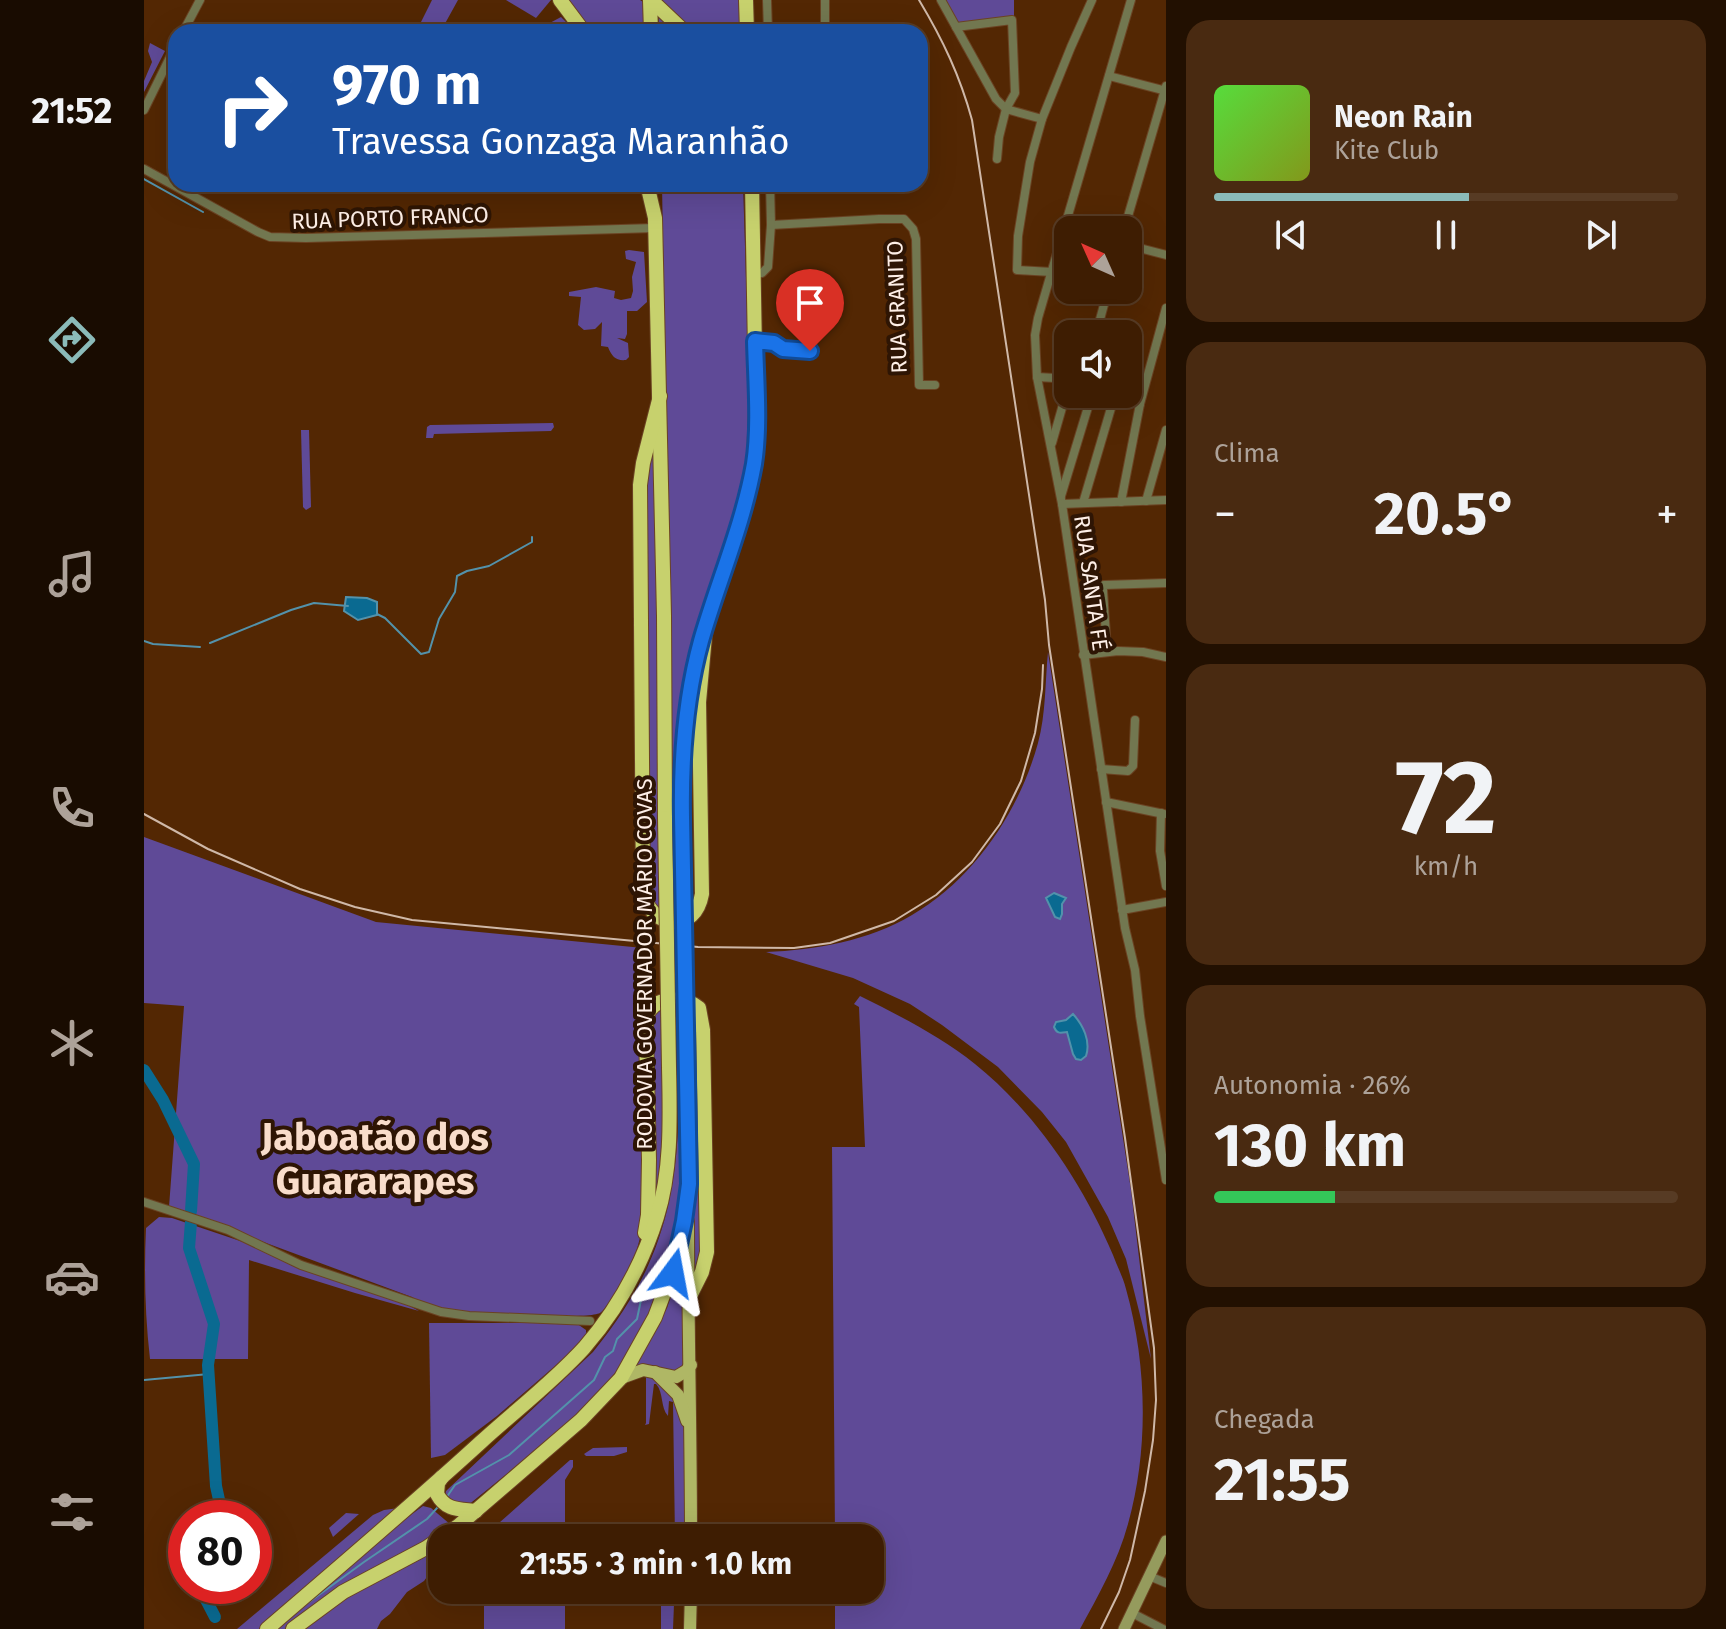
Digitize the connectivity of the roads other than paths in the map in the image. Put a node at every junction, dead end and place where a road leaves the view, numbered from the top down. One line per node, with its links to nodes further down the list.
1 (200, 0): 10 (street)
2 (560, 0): 11 (highway)
3 (650, 0): 12 (highway); 13 (highway)
4 (746, 0): 14 (highway)
5 (767, 0): 15 (street)
6 (825, 0): 16 (street)
7 (941, 0): 17 (street)
8 (1092, 0): 23 (street)
9 (1131, 0): 19 (street, RUA SANTA FÉ)
10 (187, 24)
11 (578, 24)
12 (651, 24)
13 (676, 24)
14 (747, 24)
15 (768, 24)
16 (825, 24)
17 (956, 27): 21 (street); 21 (street)
18 (168, 61): 22 (street)
19 (1109, 76): 20 (street); 32 (street, RUA SANTA FÉ)
20 (1166, 89): 33 (street)
21 (1006, 109): 23 (street); 24 (street)
22 (144, 110)
23 (1042, 119): 39 (street)
24 (997, 159)
25 (144, 169): 26 (street, RUA PORTO FRANCO)
26 (168, 182)
27 (186, 192): 34 (street, RUA PORTO FRANCO)
28 (649, 192): 34 (highway, RODOVIA GOVERNADOR MÁRIO COVAS)
29 (654, 192): 34 (highway)
30 (752, 192): 40 (highway, RODOVIA GOVERNADOR MÁRIO COVAS)
31 (770, 192): 35 (street)
32 (1070, 216)
33 (1128, 216)
34 (655, 223): 47 (highway, RODOVIA GOVERNADOR MÁRIO COVAS)
35 (771, 225): 40 (street); 46 (street, RUA GRANITO)
36 (1142, 249): 37 (street)
37 (1166, 255)
38 (1054, 266): 39 (street, RUA SANTA FÉ)
39 (1052, 272): 44 (street, RUA SANTA FÉ)
40 (753, 274): 42 (highway, RODOVIA GOVERNADOR MÁRIO COVAS)
41 (1166, 308): 48 (street)
42 (755, 341): 43 (street); 61 (highway, RODOVIA GOVERNADOR MÁRIO COVAS)
43 (810, 351)
44 (1037, 377): 45 (street); 54 (street, RUA SANTA FÉ)
45 (1054, 378)
46 (935, 385)
47 (660, 396): 65 (highway); 66 (highway, RODOVIA GOVERNADOR MÁRIO COVAS)
48 (1142, 397)
49 (1062, 408): 54 (street)
50 (1088, 408): 55 (street)
51 (1111, 408): 59 (street)
52 (1139, 408): 58 (street)
53 (1166, 430): 57 (street)
54 (1051, 447): 55 (street, RUA SANTA FÉ)
55 (1061, 500): 59 (street); 63 (street, RUA SANTA FÉ)
56 (1166, 500): 57 (street)
57 (1146, 501): 58 (street)
58 (1121, 502): 59 (street)
59 (1083, 503)
60 (1166, 583): 62 (street)
61 (706, 625): 65 (highway); 75 (highway, RODOVIA GOVERNADOR MÁRIO COVAS, bridge)
62 (1107, 651): 63 (street); 64 (street)
63 (1083, 655): 68 (street, RUA SANTA FÉ)
64 (1166, 657)
65 (643, 683): 66 (highway)
66 (664, 717): 77 (highway, RODOVIA GOVERNADOR MÁRIO COVAS, bridge)
67 (1135, 720): 68 (street)
68 (1101, 769): 69 (street, RUA SANTA FÉ)
69 (1106, 802): 70 (street); 73 (street, RUA SANTA FÉ)
70 (1164, 814): 71 (street)
71 (1166, 886)
72 (1166, 902): 73 (street)
73 (1122, 910): 74 (street, RUA SANTA FÉ)
74 (1166, 1174)
75 (688, 1196): 78 (main road); 82 (highway, RODOVIA GOVERNADOR MÁRIO COVAS)
76 (144, 1202): 79 (street)
77 (638, 1267): 78 (highway); 84 (highway, RODOVIA GOVERNADOR MÁRIO COVAS)
78 (688, 1300): 80 (main road)
79 (590, 1321)
80 (691, 1365): 81 (main road); 83 (main road)
81 (655, 1372): 82 (main road); 83 (main road)
82 (621, 1378): 85 (highway, RODOVIA GOVERNADOR MÁRIO COVAS)
83 (692, 1439): 86 (main road)
84 (443, 1477): 85 (highway); 92 (highway, RODOVIA GOVERNADOR MÁRIO COVAS)
85 (476, 1511): 93 (highway, RODOVIA GOVERNADOR MÁRIO COVAS)
86 (691, 1524)
87 (1166, 1541): 88 (street)
88 (1149, 1576): 89 (street); 91 (street)
89 (1166, 1583)
90 (691, 1604): 94 (main road)
91 (1132, 1613): 95 (street); 96 (street)
92 (267, 1629)
93 (293, 1629)
94 (690, 1629)
95 (1124, 1629)
96 (1163, 1629)

